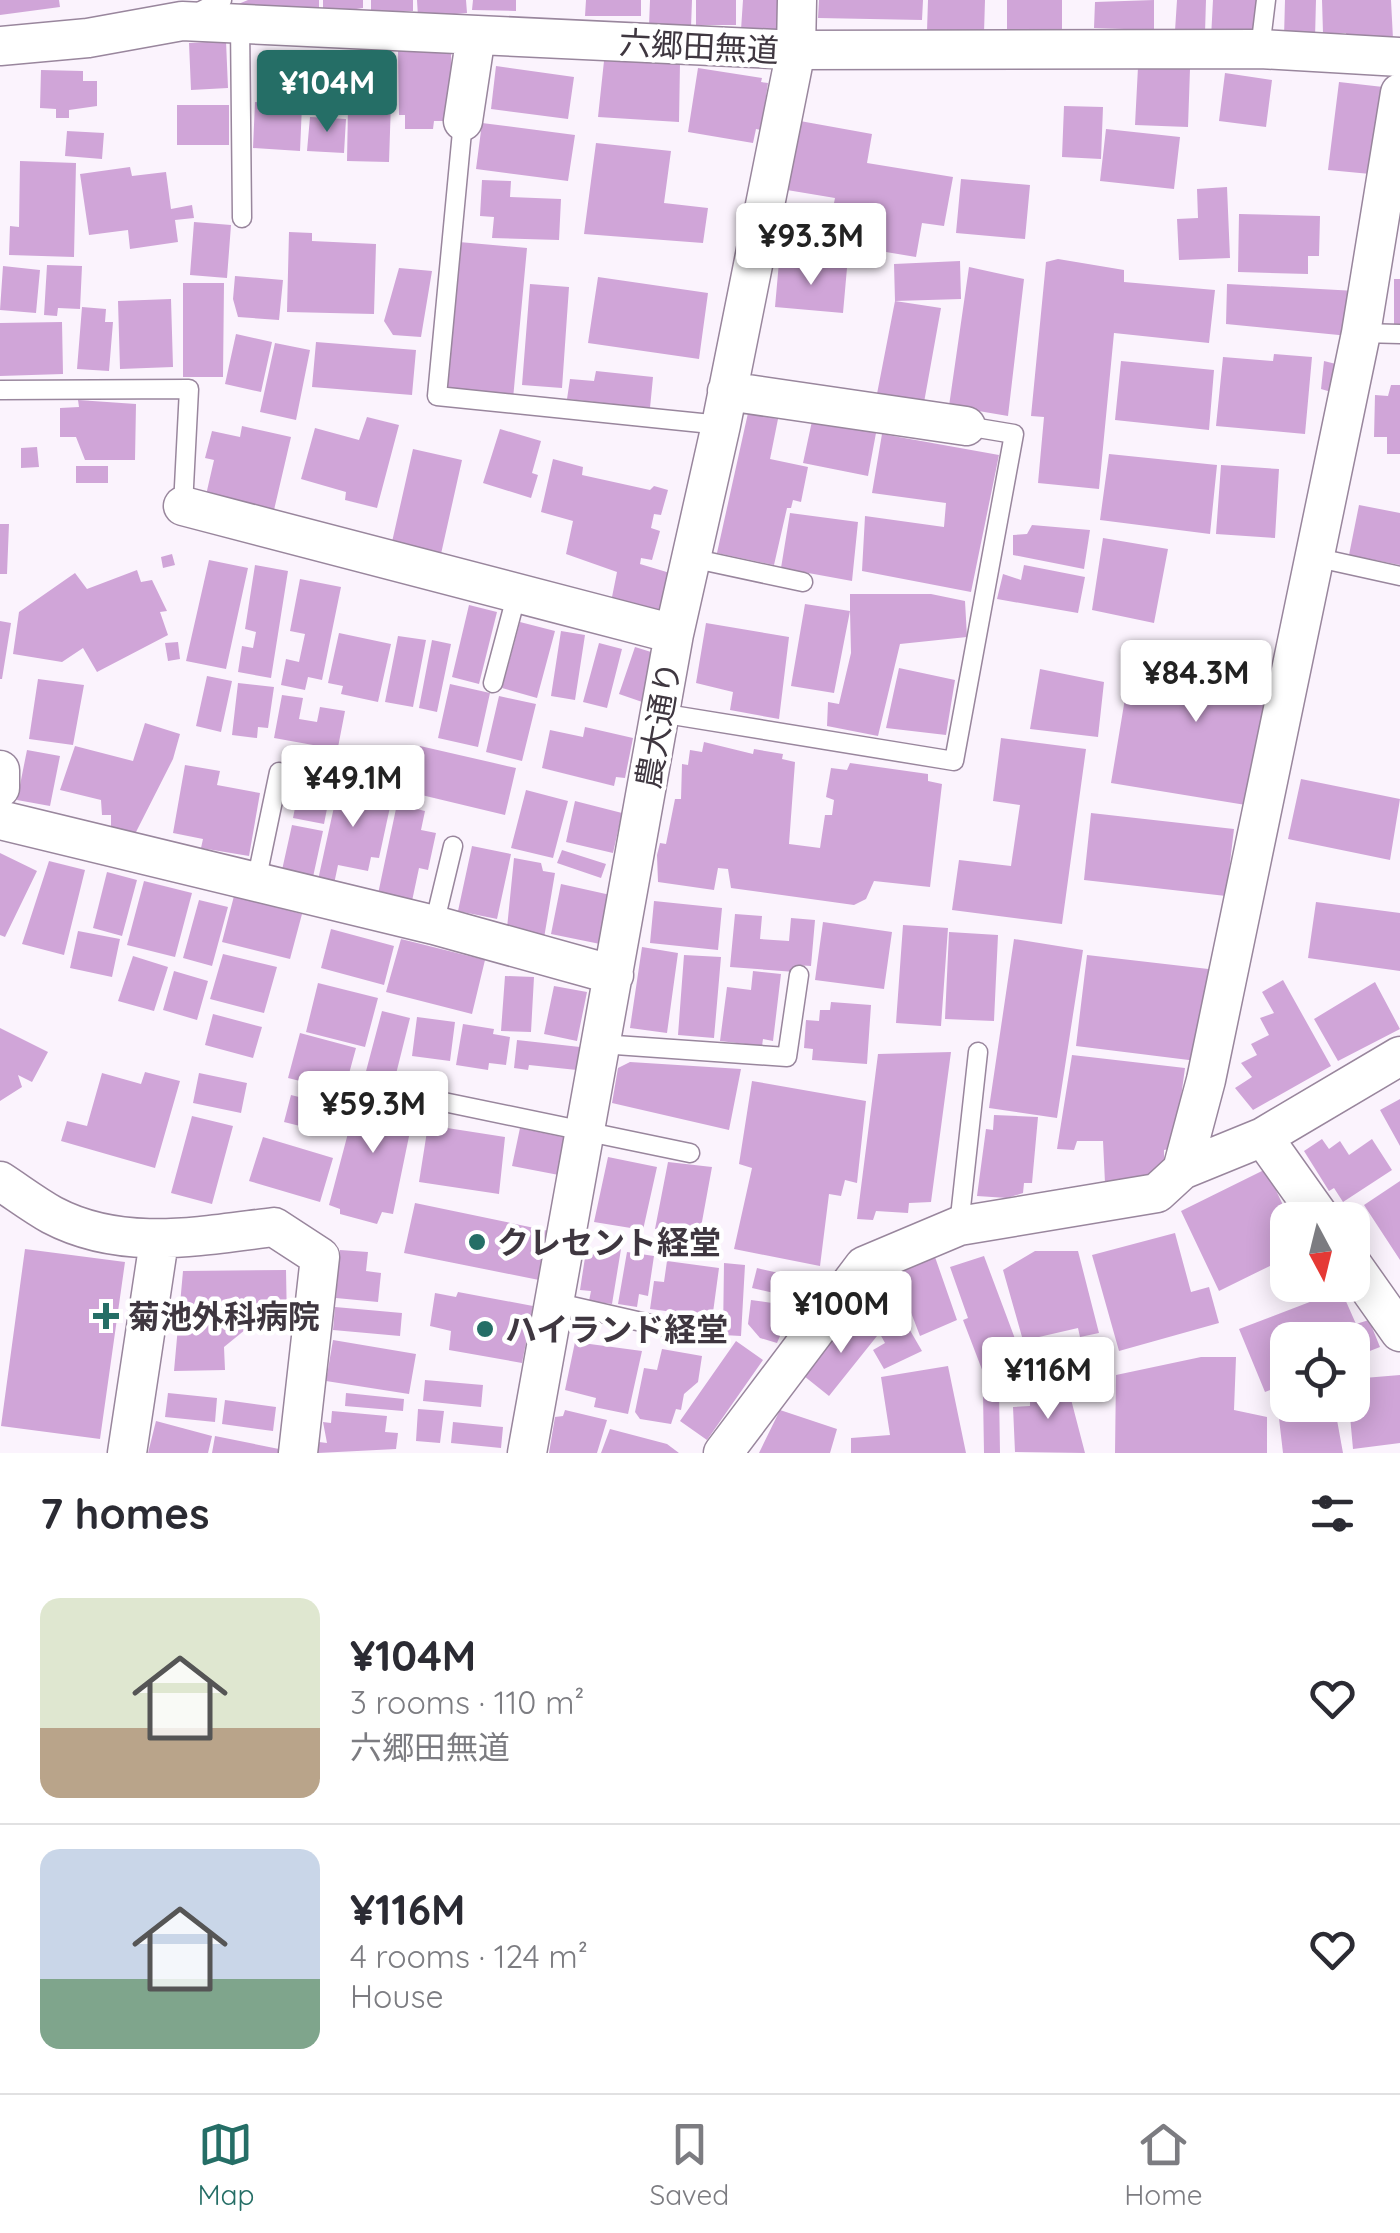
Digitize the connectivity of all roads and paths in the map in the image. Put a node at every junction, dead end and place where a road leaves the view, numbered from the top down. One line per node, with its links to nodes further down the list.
1 (797, 0): 8 (street, 農大通り)
2 (1266, 0): 7 (lane)
3 (183, 11): 4 (street, 六郷田無道); 6 (street, 六郷田無道)
4 (231, 11): 5 (street, 六郷田無道); 12 (lane)
5 (476, 35): 8 (street, 六郷田無道); 11 (street)
6 (0, 46)
7 (1260, 49): 8 (street, 六郷田無道); 9 (street, 六郷田無道)
8 (796, 50): 16 (street, 農大通り)
9 (1400, 57)
10 (1400, 93): 13 (street)
11 (463, 121): 16 (lane)
12 (242, 218)
13 (1361, 334): 14 (lane); 19 (street)
14 (1400, 334)
15 (0, 390): 18 (lane)
16 (724, 408): 17 (street); 20 (street, 農大通り)
17 (966, 426): 26 (lane)
18 (183, 506): 23 (street)
19 (1314, 557): 21 (lane); 43 (street)
20 (692, 558): 22 (lane); 24 (street, 農大通り)
21 (1400, 576)
22 (803, 582)
23 (517, 593): 24 (street); 25 (lane)
24 (674, 634): 26 (street, 農大通り)
25 (493, 683)
26 (660, 712): 34 (street, 農大通り)
27 (0, 770): 29 (street)
28 (279, 772): 32 (lane)
29 (0, 788)
30 (0, 820): 32 (street)
31 (453, 846): 33 (lane)
32 (256, 882): 33 (street)
33 (434, 925): 34 (street)
34 (614, 975): 36 (street, 農大通り)
35 (798, 976): 36 (lane)
36 (601, 1044): 40 (street, 農大通り)
37 (978, 1052): 46 (lane)
38 (1400, 1056): 41 (street)
39 (439, 1101): 40 (lane)
40 (586, 1128): 42 (lane); 49 (street, 農大通り)
41 (1264, 1137): 43 (street); 45 (street)
42 (690, 1153)
43 (1182, 1170): 46 (street)
44 (0, 1181): 47 (street)
45 (1309, 1202)
46 (959, 1226): 55 (street)
47 (159, 1241): 52 (street); 53 (street)
48 (1370, 1290): 51 (street)
49 (554, 1302): 50 (lane); 54 (street, 農大通り)
50 (668, 1328)
51 (1400, 1332)
52 (127, 1453)
53 (298, 1453)
54 (527, 1453)
55 (723, 1453)

